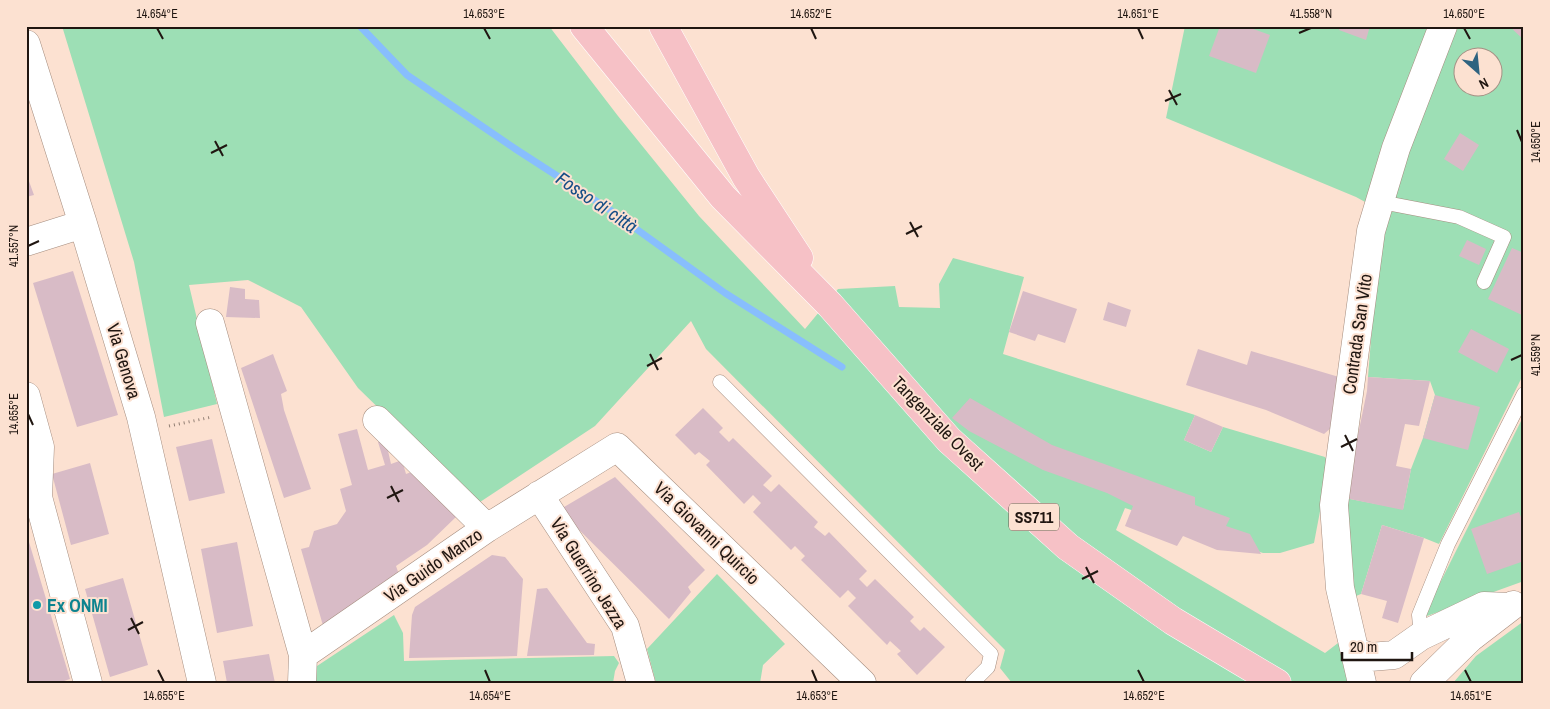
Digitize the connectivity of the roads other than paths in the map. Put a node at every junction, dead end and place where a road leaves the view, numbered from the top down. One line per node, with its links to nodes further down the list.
1 (584, 26): 8 (main road)
2 (606, 26): 8 (main road)
3 (643, 26): 7 (main road)
4 (663, 26): 7 (main road)
5 (1443, 26): 9 (street, Contrada San Vito)
6 (26, 44): 10 (street, Via Genova)
7 (746, 177): 13 (main road)
8 (723, 197): 13 (main road)
9 (1381, 202): 12 (lane); 23 (street, Contrada San Vito)
10 (83, 224): 11 (street); 26 (street, Via Genova)
11 (26, 242)
12 (1484, 282)
13 (830, 305): 31 (main road, Tangenziale Ovest / SS711)
14 (210, 323): 24 (street)
15 (720, 382): 30 (lane)
16 (1524, 394): 22 (lane)
17 (26, 396): 25 (street)
18 (377, 420): 20 (street, Via Guido Manzo)
19 (539, 495): 20 (street); 28 (street, Via Guerrino Jezza); 29 (street, Via Giovanni Quircio)
20 (487, 528): 24 (street, Via Guido Manzo)
21 (1517, 603): 22 (street); 33 (street)
22 (1421, 636): 23 (street)
23 (1356, 652): 32 (street, Contrada San Vito)
24 (303, 655): 27 (street)
25 (88, 683)
26 (202, 683)
27 (302, 683)
28 (641, 683)
29 (862, 683)
30 (972, 683)
31 (1277, 683)
32 (1362, 683)
33 (1424, 683)

